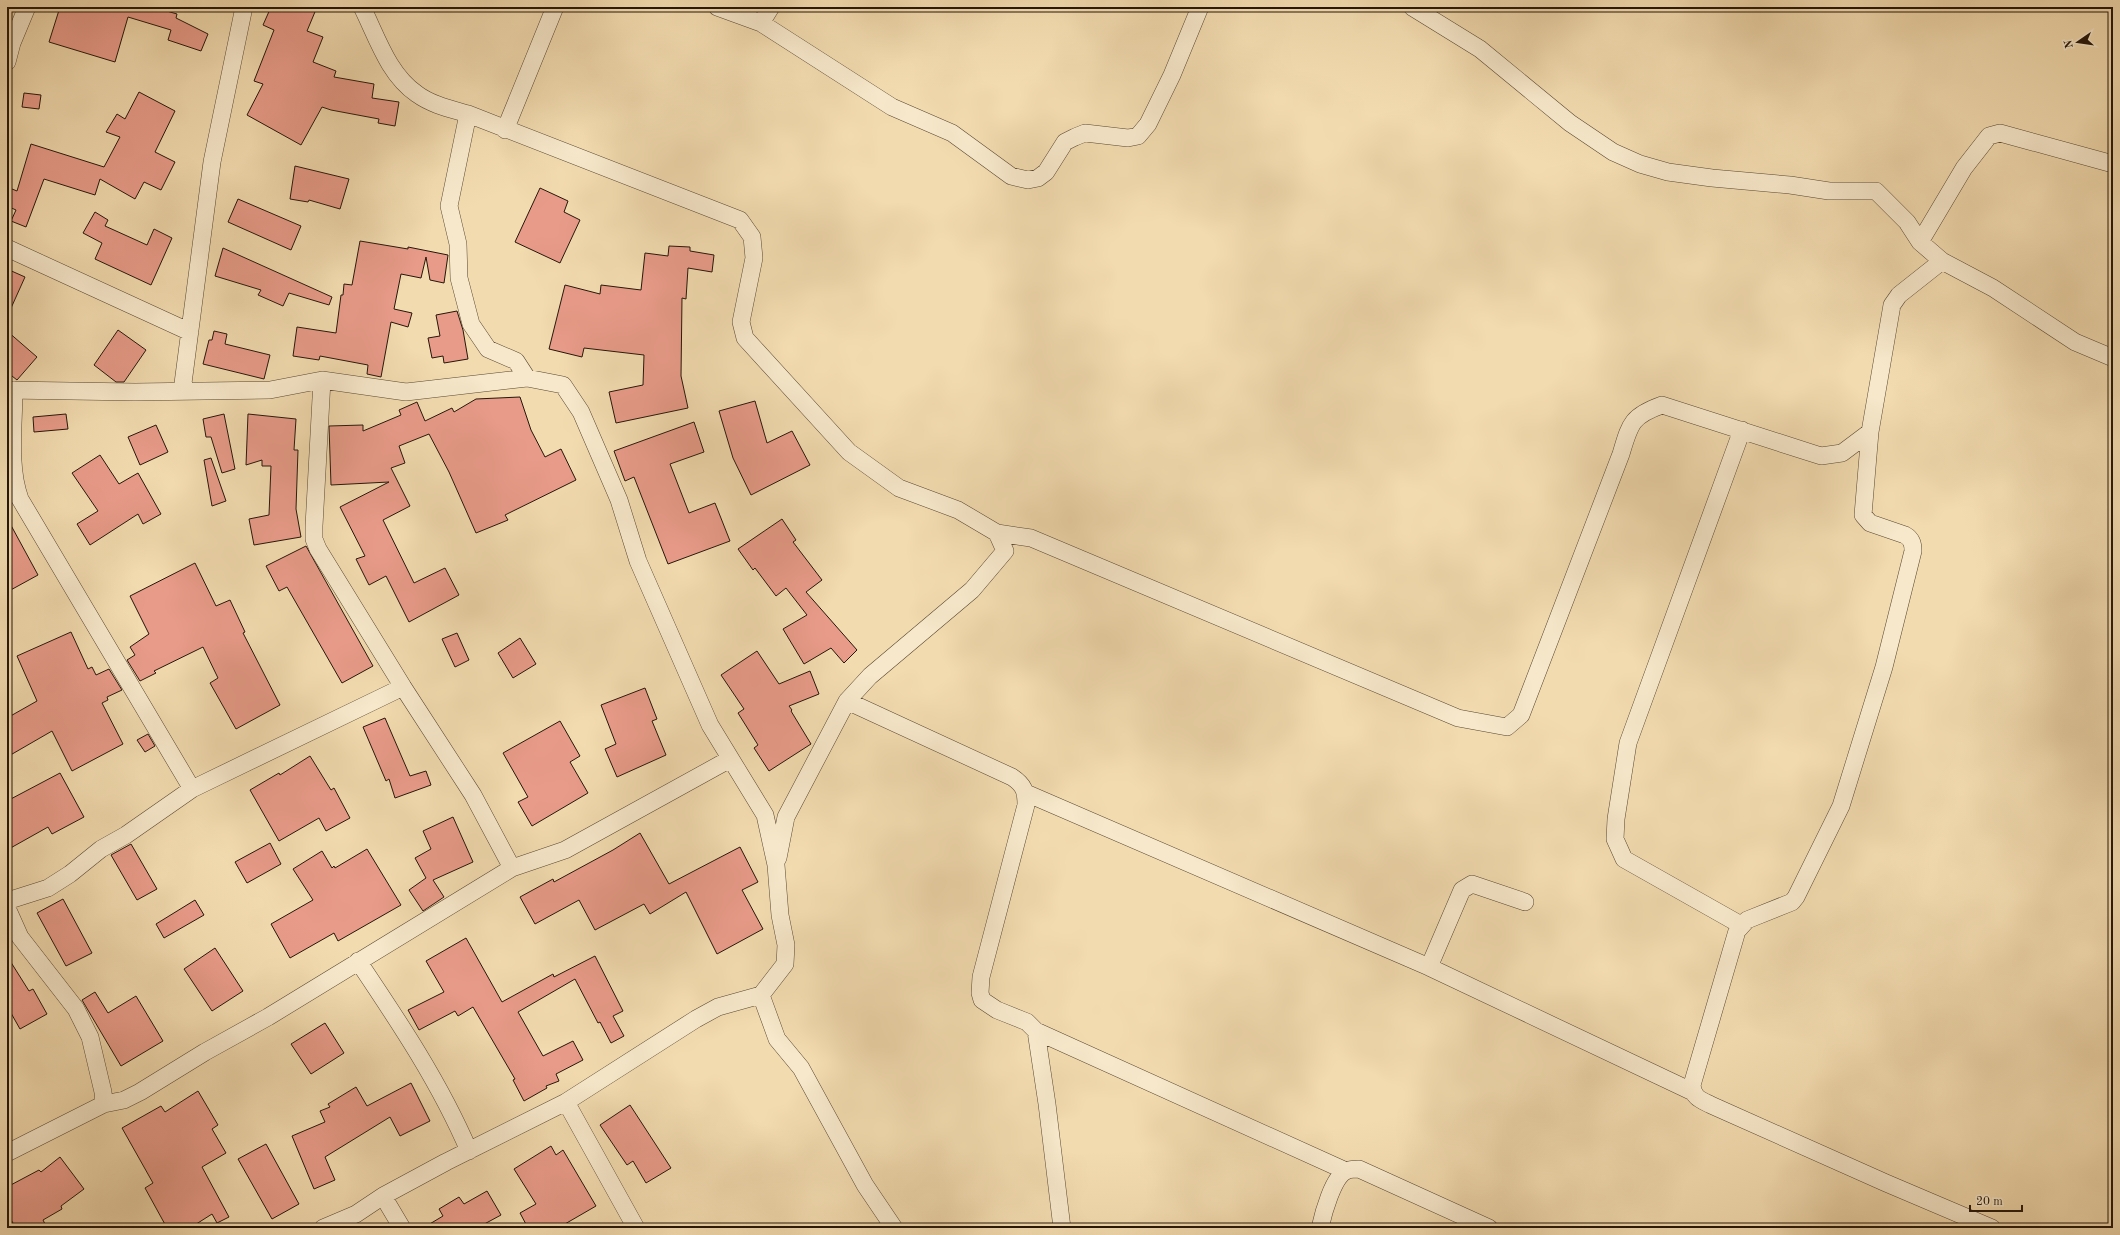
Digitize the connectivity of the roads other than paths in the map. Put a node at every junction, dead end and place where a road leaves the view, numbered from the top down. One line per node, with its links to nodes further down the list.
1 (27, 7): 10 (street)
2 (244, 7): 17 (street)
3 (362, 7): 11 (street)
4 (555, 7): 12 (street)
5 (717, 7): 9 (street)
6 (771, 7): 9 (street)
7 (1200, 7): 9 (street)
8 (1412, 7): 14 (street)
9 (761, 23)
10 (7, 62)
11 (468, 114): 12 (street); 19 (street)
12 (505, 130): 25 (street)
13 (2113, 164): 14 (street)
14 (1920, 242): 16 (street)
15 (7, 248): 17 (street)
16 (1942, 261): 18 (street); 24 (street)
17 (190, 332): 22 (street)
18 (2113, 358)
19 (527, 378): 20 (street); 28 (street)
20 (322, 380): 22 (street); 26 (street)
21 (11, 390): 22 (street); 29 (street)
22 (182, 392)
23 (1742, 430): 24 (street); 25 (street); 36 (street)
24 (1870, 432): 36 (street)
25 (997, 533): 27 (street)
26 (403, 687): 29 (street); 32 (street)
27 (847, 701): 30 (street); 31 (street)
28 (730, 759): 31 (street); 32 (street)
29 (192, 789): 33 (street)
30 (1026, 793): 38 (street); 40 (street)
31 (776, 865): 39 (street)
32 (512, 868): 37 (street)
33 (7, 901)
34 (1525, 902): 38 (street)
35 (7, 908): 43 (street)
36 (1741, 925): 41 (street)
37 (358, 962): 43 (street); 44 (street)
38 (1429, 967): 41 (street)
39 (761, 995): 42 (street); 51 (street)
40 (1036, 1031): 46 (street); 52 (street)
41 (1693, 1092): 55 (street)
42 (566, 1102): 44 (street); 50 (street)
43 (104, 1104): 45 (street)
44 (469, 1150): 47 (street)
45 (7, 1152)
46 (1346, 1171): 53 (street); 54 (street)
47 (383, 1196): 48 (street); 49 (street)
48 (323, 1228)
49 (402, 1228)
50 (636, 1228)
51 (894, 1228)
52 (1062, 1228)
53 (1320, 1228)
54 (1489, 1228)
55 (1992, 1228)

